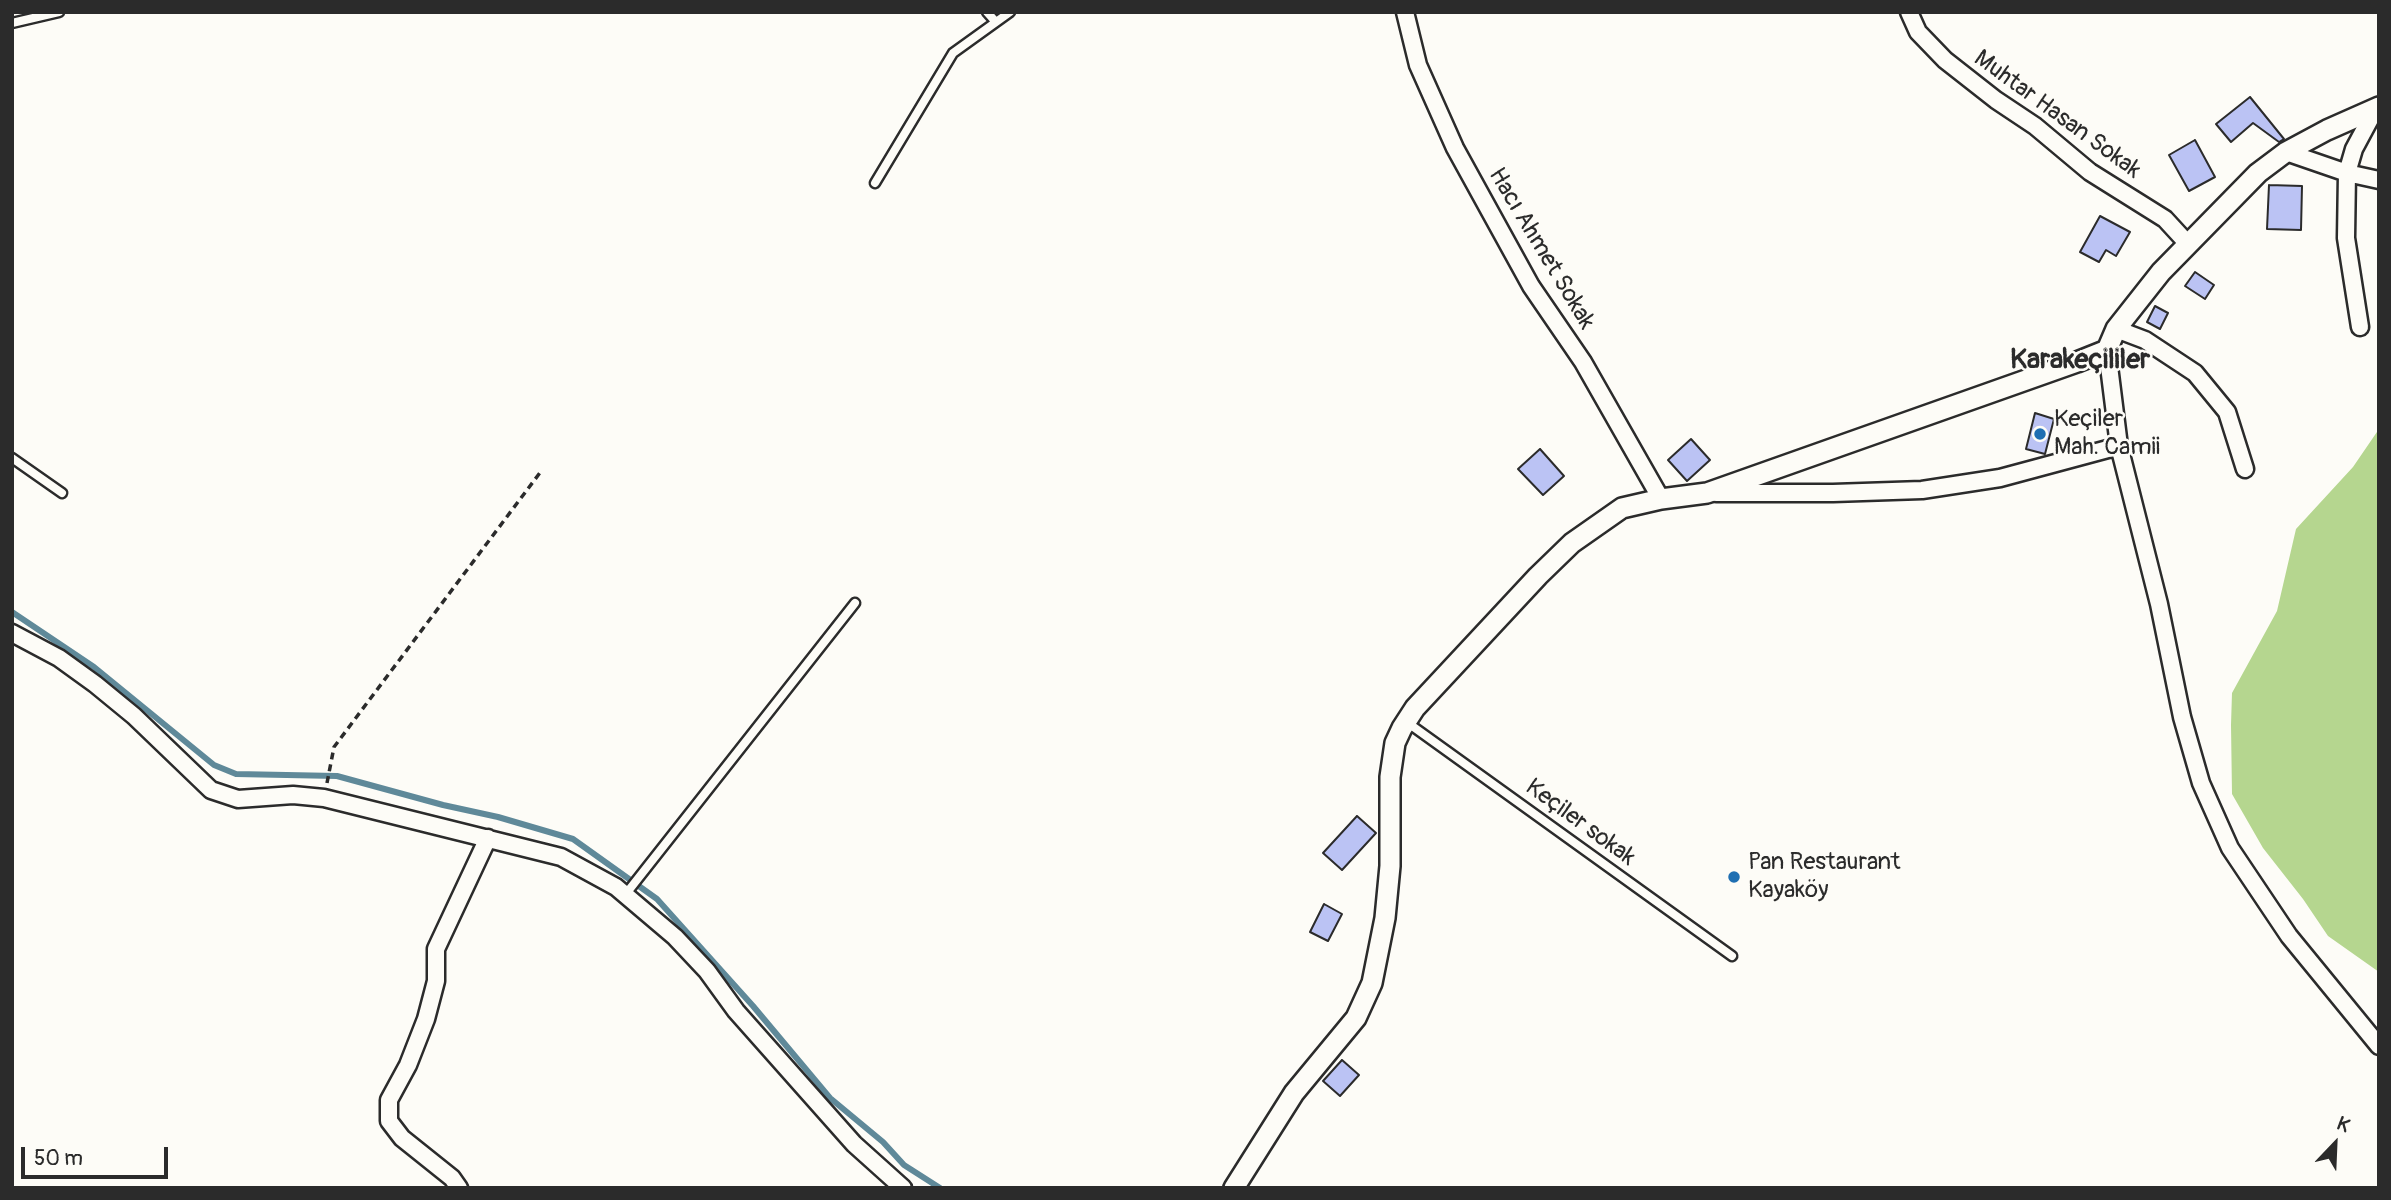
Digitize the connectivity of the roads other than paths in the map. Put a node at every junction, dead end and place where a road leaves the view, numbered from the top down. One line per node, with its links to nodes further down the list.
1 (59, 12): 7 (lane)
2 (987, 12): 6 (lane)
3 (1010, 12): 6 (lane)
4 (1405, 12): 22 (street, Hacı Ahmet Sokak)
5 (1909, 12): 13 (street, Muhtar Hasan Sokak)
6 (995, 22): 12 (lane)
7 (12, 23)
8 (2377, 108): 9 (street); 10 (street)
9 (2286, 152): 10 (street); 13 (street)
10 (2347, 173): 11 (street); 14 (street)
11 (2379, 180)
12 (875, 183)
13 (2188, 244): 15 (street)
14 (2360, 327)
15 (2116, 328): 16 (street); 19 (street)
16 (2107, 350): 17 (street); 21 (street)
17 (2119, 446): 21 (street); 29 (street)
18 (12, 457): 20 (lane)
19 (2245, 469)
20 (62, 493)
21 (1707, 493): 22 (street)
22 (1661, 499): 25 (street)
23 (855, 603): 27 (lane)
24 (12, 633): 26 (street)
25 (1406, 722): 28 (lane, Keçiler sokak); 32 (street)
26 (488, 838): 27 (street); 30 (street)
27 (626, 894): 31 (street)
28 (1732, 956)
29 (2379, 1046)
30 (459, 1188)
31 (904, 1188)
32 (1234, 1188)

